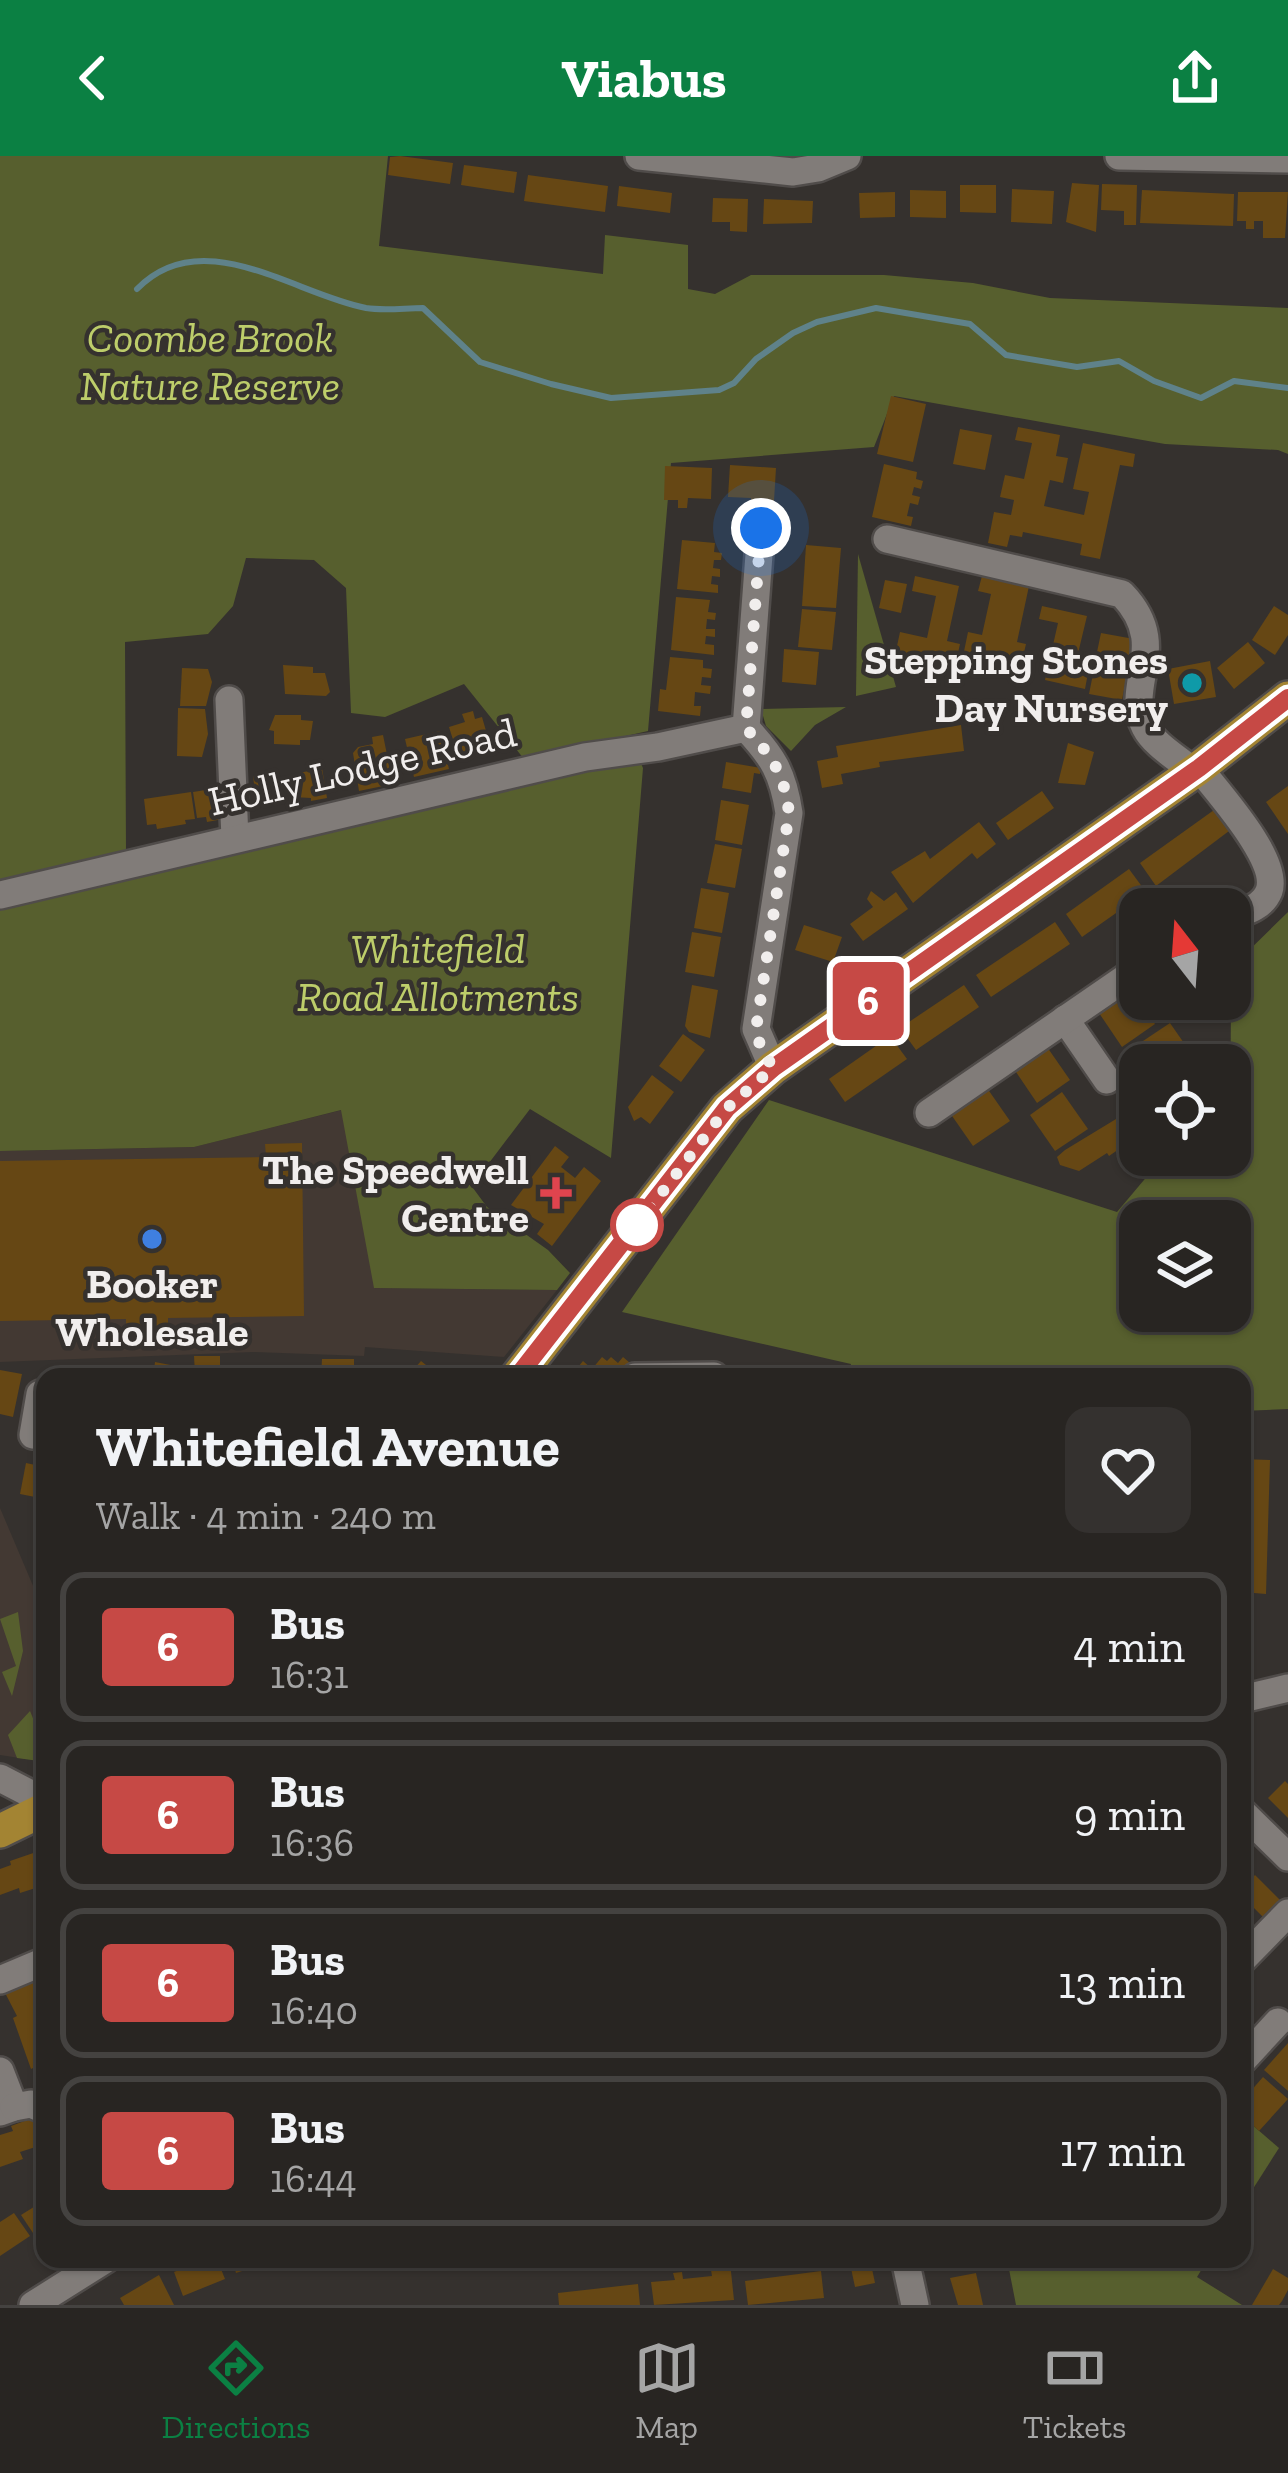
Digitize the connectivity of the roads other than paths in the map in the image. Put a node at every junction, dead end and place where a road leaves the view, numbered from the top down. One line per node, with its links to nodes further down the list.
1 (639, 156): 3 (street)
2 (1119, 156): 4 (street)
3 (839, 158)
4 (1288, 159)
5 (761, 528): 9 (street)
6 (887, 539): 10 (street)
7 (1288, 698): 10 (main road)
8 (229, 700): 11 (street)
9 (746, 728): 11 (street, Holly Lodge Road); 16 (street)
10 (1197, 770): 13 (street); 16 (main road)
11 (236, 838): 12 (street, Holly Lodge Road)
12 (0, 895)
13 (1251, 908)
14 (1119, 982): 15 (street)
15 (1065, 1018): 17 (street); 18 (street)
16 (773, 1068): 19 (main road)
17 (1107, 1080)
18 (928, 1113)
19 (524, 1368)
20 (1288, 1688): 21 (street)
21 (1251, 1697)
22 (0, 1778): 23 (street)
23 (36, 1800)
24 (36, 1813): 26 (main road)
25 (1251, 1821): 27 (street)
26 (0, 1831)
27 (1288, 1857)
28 (1288, 1913): 29 (street)
29 (1251, 1951)
30 (36, 1965): 31 (street)
31 (0, 1981)
32 (1278, 2022): 33 (street)
33 (1251, 2041)
34 (0, 2071): 36 (street)
35 (36, 2106): 36 (street)
36 (7, 2110)
37 (92, 2268): 39 (street)
38 (907, 2268): 40 (street)
39 (33, 2305)
40 (915, 2305)

